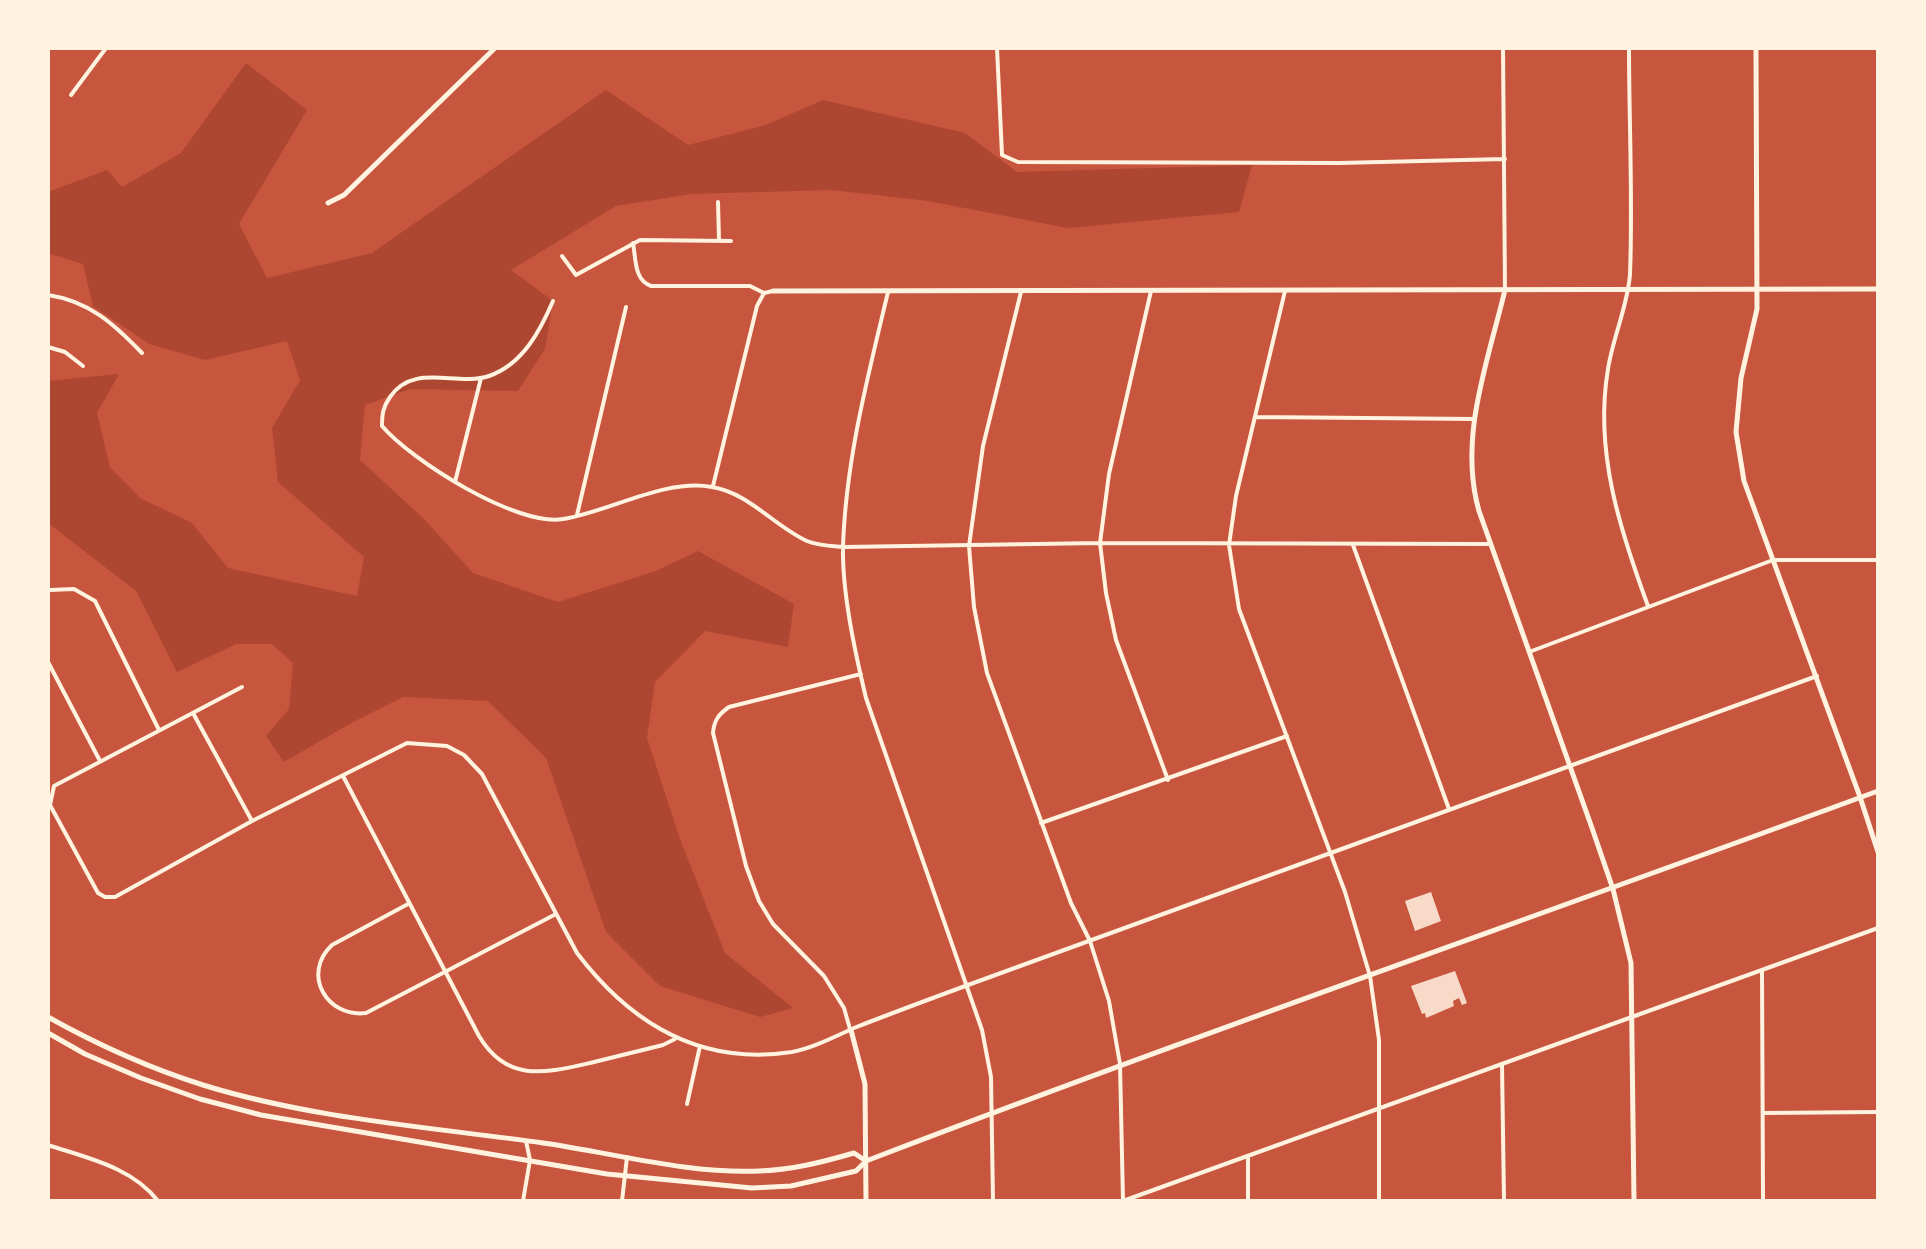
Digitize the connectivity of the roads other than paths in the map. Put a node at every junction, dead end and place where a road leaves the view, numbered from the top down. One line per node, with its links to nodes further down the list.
1 (106, 48): 7 (street)
2 (495, 48): 10 (main road)
3 (997, 48): 8 (street)
4 (1503, 48): 8 (street)
5 (1629, 48): 15 (street)
6 (1756, 48): 18 (main road)
7 (71, 95)
8 (1505, 159): 17 (street)
9 (718, 202): 11 (street)
10 (328, 203)
11 (719, 240): 12 (street); 13 (street)
12 (731, 241)
13 (633, 243): 14 (street); 24 (street)
14 (562, 256)
15 (1627, 289): 17 (main road); 18 (main road); 46 (street)
16 (1878, 289): 18 (main road)
17 (1505, 290): 21 (main road); 33 (main road)
18 (1758, 290): 43 (main road)
19 (773, 291): 22 (main road); 24 (street)
20 (1151, 291): 21 (main road); 23 (main road); 37 (street)
21 (1285, 291): 32 (street)
22 (888, 292): 23 (main road); 42 (street)
23 (1021, 292): 41 (street)
24 (764, 293): 35 (street)
25 (48, 295): 29 (street)
26 (553, 301): 31 (street)
27 (626, 307): 36 (street)
28 (48, 347): 30 (street)
29 (142, 353)
30 (83, 366)
31 (481, 378): 34 (street); 34 (street)
32 (1255, 417): 33 (street); 39 (street)
33 (1475, 419): 38 (main road)
34 (455, 482): 36 (street)
35 (712, 487): 36 (street); 42 (street)
36 (577, 516)
37 (1100, 543): 39 (street); 41 (street); 58 (street)
38 (1490, 544): 40 (street); 47 (main road)
39 (1229, 545): 40 (street); 54 (street)
40 (1353, 545): 61 (street)
41 (969, 546): 42 (street); 63 (street)
42 (843, 547): 49 (street)
43 (1773, 560): 44 (street); 46 (street); 50 (main road)
44 (1878, 560)
45 (49, 589): 53 (street)
46 (1648, 606): 47 (street)
47 (1529, 652): 56 (main road)
48 (48, 662): 55 (street)
49 (861, 674): 74 (street); 77 (street)
50 (1817, 676): 56 (street); 60 (main road)
51 (242, 687): 52 (street)
52 (193, 713): 53 (street); 62 (street)
53 (159, 730): 55 (street)
54 (1287, 736): 58 (street); 65 (street)
55 (100, 761): 62 (street)
56 (1571, 767): 61 (street); 66 (main road)
57 (343, 776): 62 (street); 67 (street); 68 (street)
58 (1168, 780): 63 (street)
59 (1878, 791): 60 (main road)
60 (1860, 797): 64 (main road); 66 (main road)
61 (1449, 809): 65 (street)
62 (252, 821)
63 (1041, 823): 70 (street)
64 (1878, 852)
65 (1331, 853): 70 (street); 73 (street)
66 (1613, 889): 73 (main road); 75 (main road)
67 (408, 904): 72 (street); 72 (street)
68 (556, 914): 72 (street); 79 (street)
69 (1878, 928): 71 (street)
70 (1090, 941): 74 (street); 81 (street)
71 (1762, 970): 75 (street); 87 (street)
72 (445, 973): 79 (street)
73 (1370, 976): 81 (main road); 84 (street)
74 (968, 985): 77 (street); 86 (street)
75 (1633, 1015): 82 (street); 104 (main road)
76 (48, 1017): 88 (main road)
77 (851, 1030): 80 (street); 93 (main road)
78 (48, 1033): 92 (main road)
79 (675, 1039): 80 (street)
80 (700, 1046): 83 (street)
81 (1120, 1064): 86 (main road); 100 (street)
82 (1502, 1065): 84 (street); 103 (street)
83 (687, 1104)
84 (1380, 1107): 91 (street); 102 (street)
85 (1878, 1112): 87 (street)
86 (992, 1113): 93 (main road); 99 (street)
87 (1763, 1113): 105 (street)
88 (526, 1141): 90 (main road); 92 (street)
89 (48, 1145): 95 (street)
90 (627, 1157): 93 (main road); 94 (street)
91 (1248, 1158): 100 (street); 101 (street)
92 (530, 1160): 94 (main road); 96 (street)
93 (866, 1161): 94 (main road); 98 (main road)
94 (623, 1175): 97 (street)
95 (158, 1201)
96 (523, 1201)
97 (622, 1201)
98 (866, 1201)
99 (993, 1201)
100 (1123, 1201)
101 (1248, 1201)
102 (1379, 1201)
103 (1504, 1201)
104 (1634, 1201)
105 (1763, 1201)

